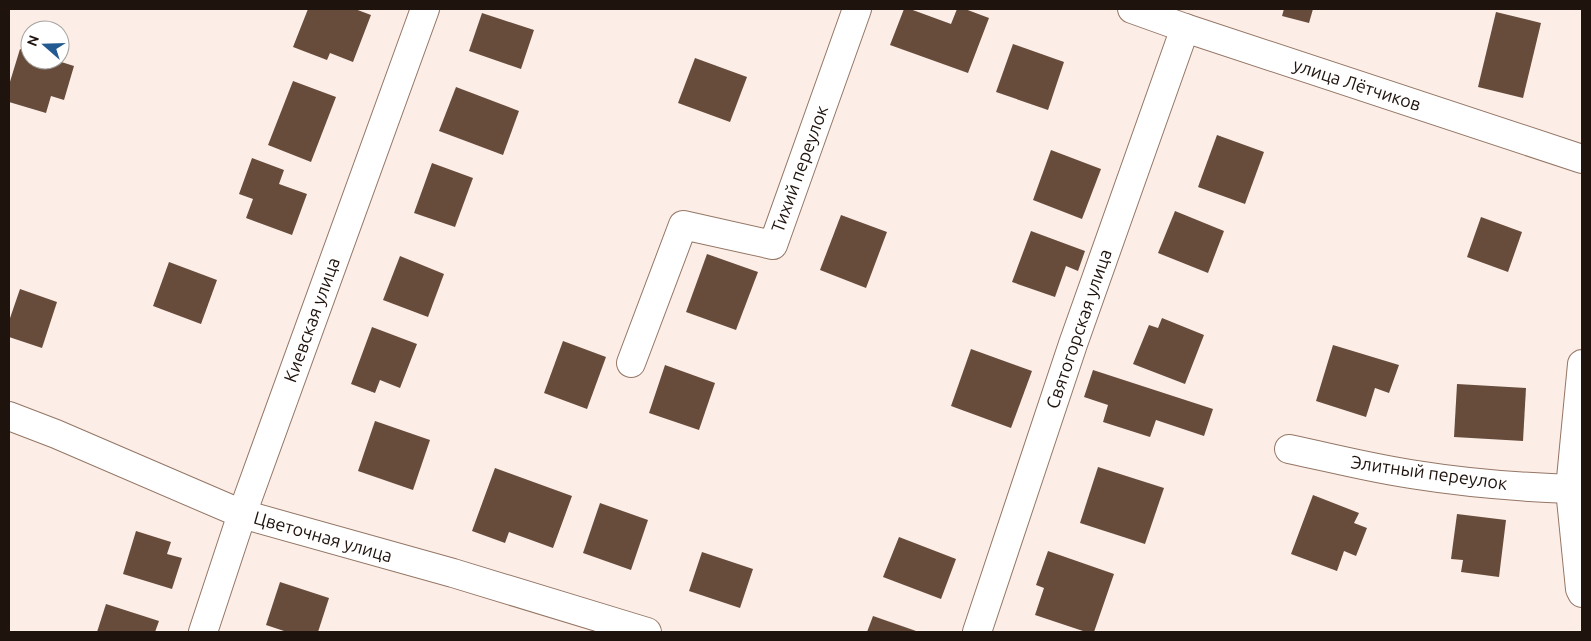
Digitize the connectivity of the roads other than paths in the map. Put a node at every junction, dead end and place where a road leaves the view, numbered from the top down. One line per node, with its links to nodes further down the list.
1 (425, 9): 11 (street, Киевская улица)
2 (857, 9): 6 (street, Тихий переулок)
3 (1132, 9): 4 (street, улица Лётчиков)
4 (1185, 28): 5 (street, улица Лётчиков); 15 (street, Святогорская улица)
5 (1582, 159)
6 (632, 363)
7 (1582, 364): 10 (street)
8 (9, 416): 11 (street, Цветочная улица)
9 (1289, 449): 10 (street, Элитный переулок)
10 (1570, 489): 12 (street)
11 (242, 514): 13 (street, Киевская улица); 14 (street, Цветочная улица)
12 (1582, 593)
13 (203, 632)
14 (647, 632)
15 (977, 632)

